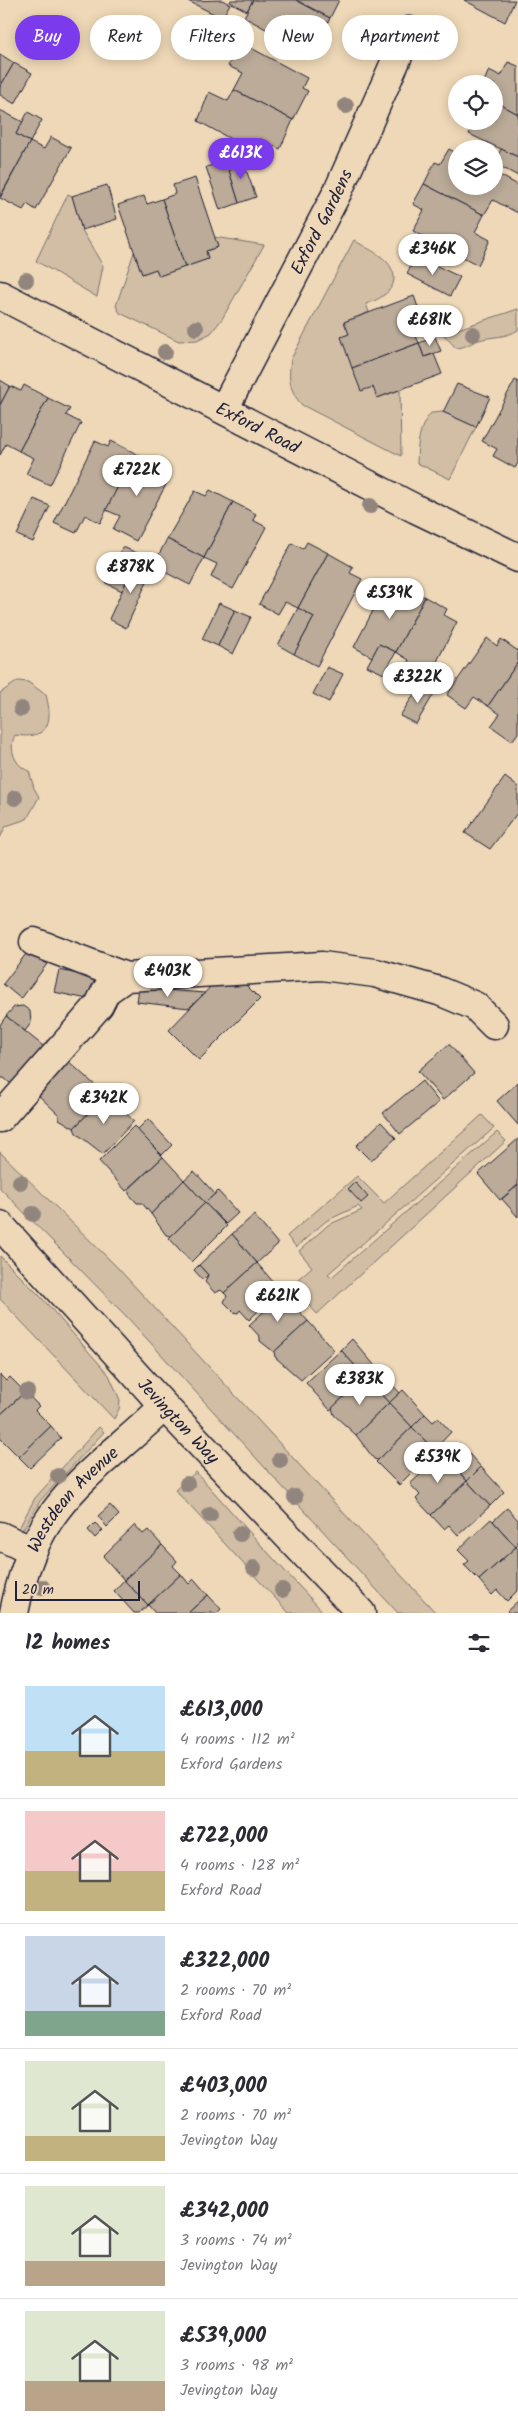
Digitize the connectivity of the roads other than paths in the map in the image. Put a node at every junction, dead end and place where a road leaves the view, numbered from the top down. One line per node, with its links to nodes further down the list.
1 (397, 60): 3 (street, Exford Gardens)
2 (0, 295): 3 (street, Exford Road)
3 (224, 409): 4 (street, Exford Road)
4 (518, 558)
5 (34, 942): 6 (street)
6 (116, 984): 7 (street); 8 (street)
7 (494, 1025)
8 (0, 1118)
9 (0, 1225): 10 (street, Jevington Way)
10 (164, 1406): 12 (street, Westdean Avenue); 14 (street, Jevington Way)
11 (0, 1536): 12 (street)
12 (32, 1551): 13 (street, Westdean Avenue)
13 (14, 1613)
14 (361, 1613)

